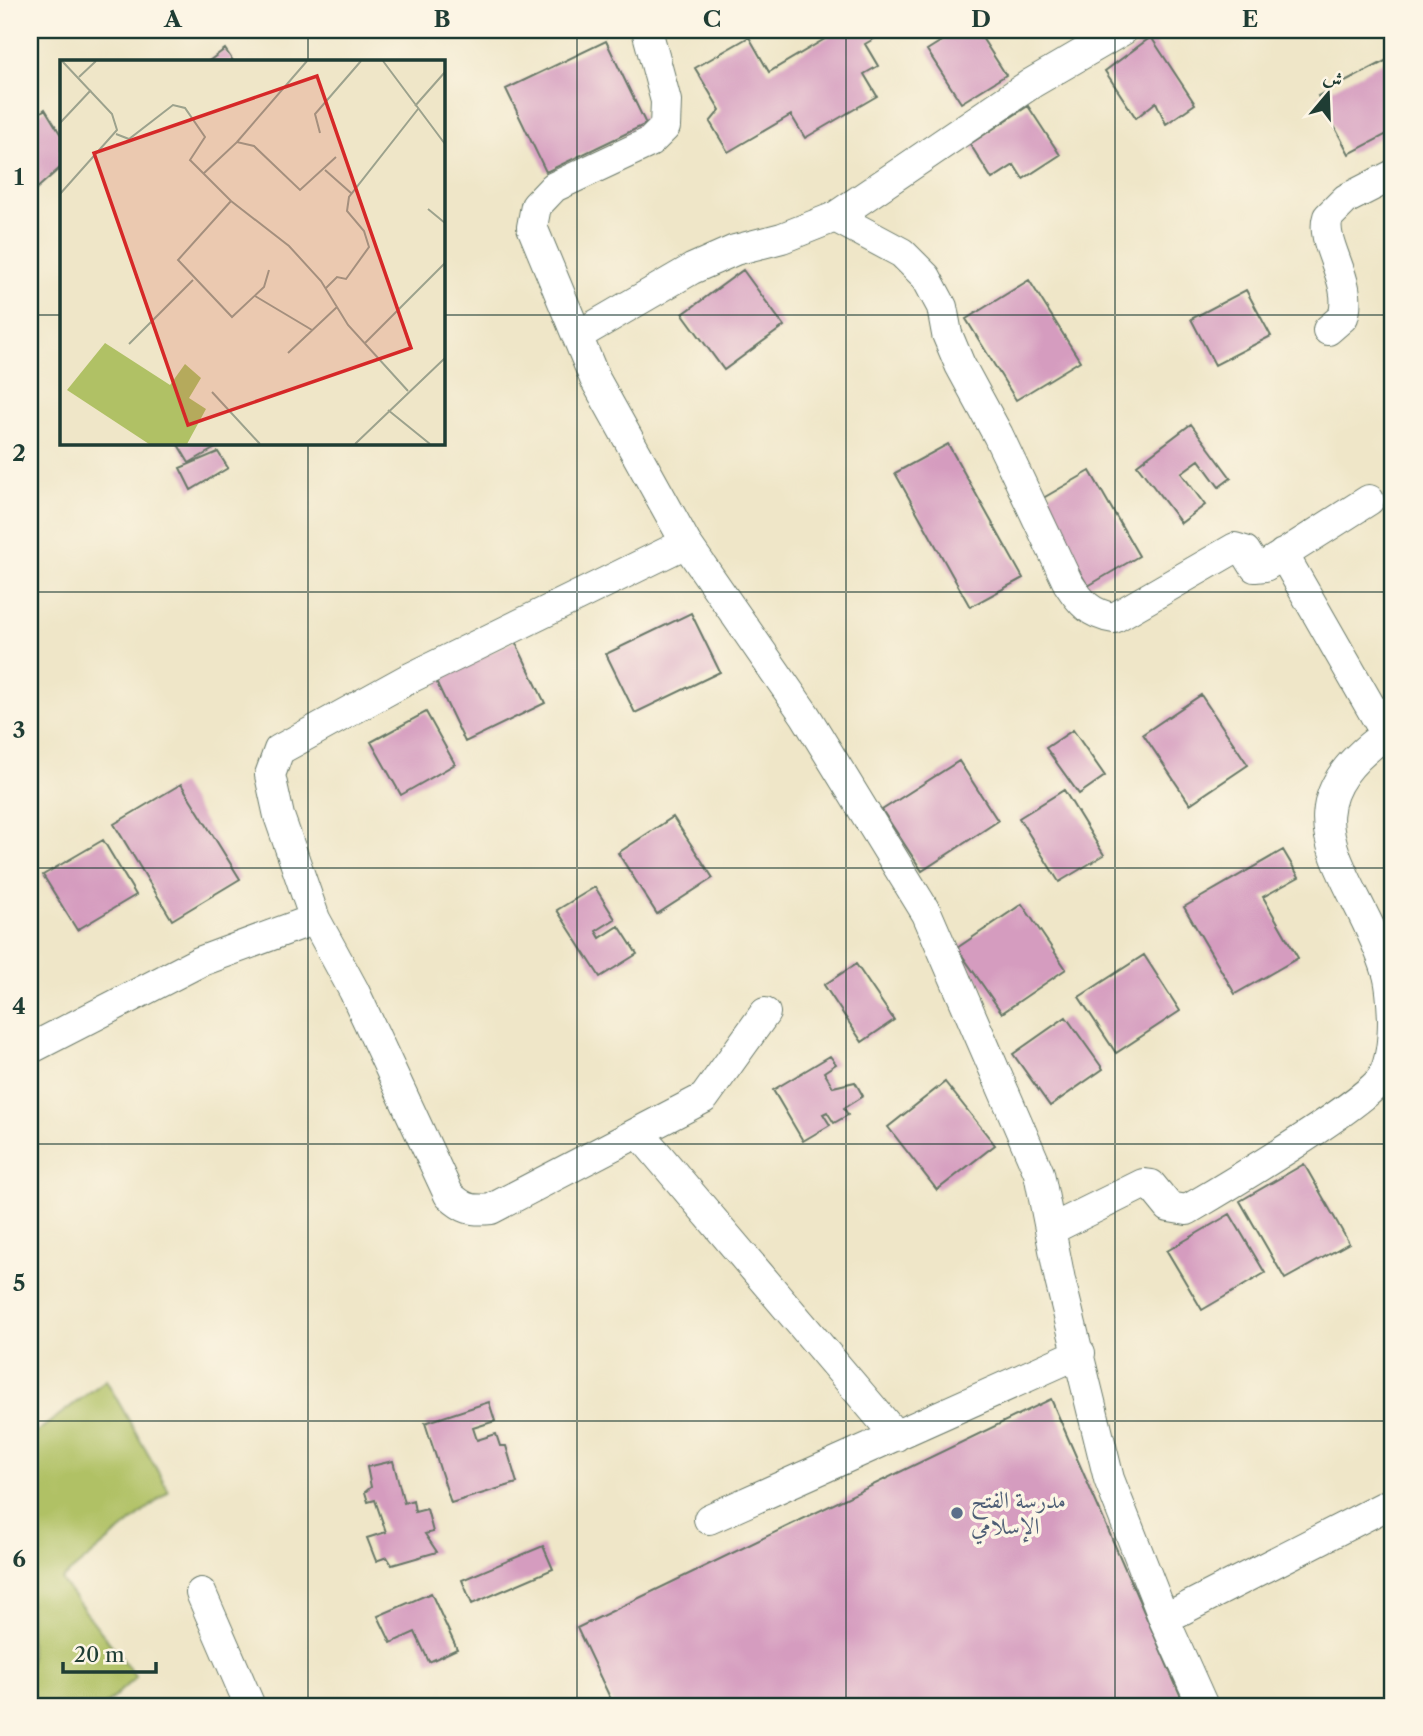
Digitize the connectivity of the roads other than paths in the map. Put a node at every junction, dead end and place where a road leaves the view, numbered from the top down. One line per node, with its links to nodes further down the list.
1 (647, 30): 6 (street)
2 (1123, 30): 4 (street)
3 (1393, 175): 5 (street)
4 (835, 217): 6 (street); 9 (street)
5 (1328, 330)
6 (578, 336): 8 (street)
7 (1368, 500): 9 (street)
8 (686, 543): 11 (street); 15 (street)
9 (1283, 554): 10 (street)
10 (1390, 731): 15 (street)
11 (315, 919): 13 (street); 14 (street)
12 (765, 1013): 14 (street)
13 (30, 1049)
14 (639, 1133): 17 (street)
15 (1050, 1230): 16 (street)
16 (1080, 1353): 17 (street); 21 (street)
17 (896, 1436): 19 (street)
18 (1393, 1502): 21 (street)
19 (709, 1520)
20 (201, 1594): 22 (street)
21 (1164, 1619): 23 (street)
22 (250, 1706)
23 (1203, 1706)

